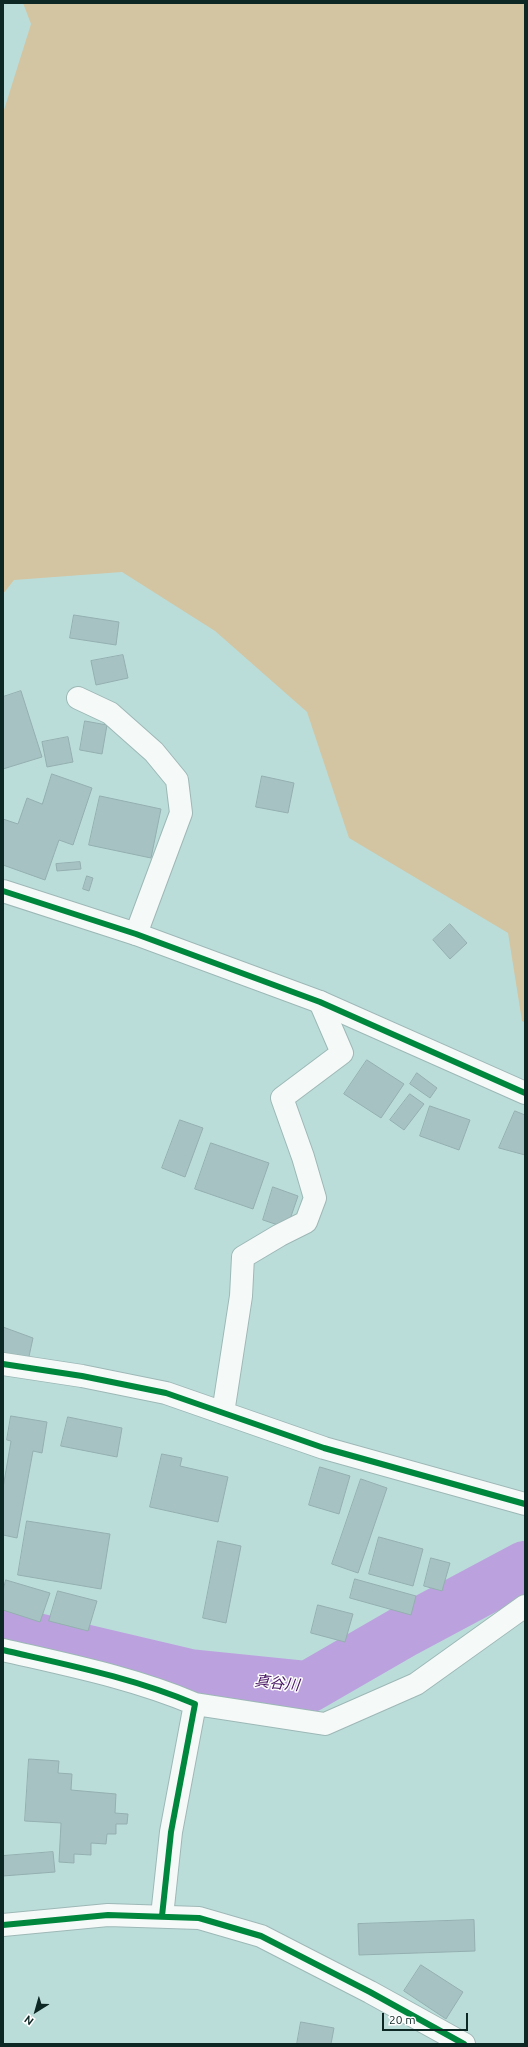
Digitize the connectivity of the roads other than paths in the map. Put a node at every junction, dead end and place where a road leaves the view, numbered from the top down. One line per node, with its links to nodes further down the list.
1 (78, 698): 3 (street)
2 (3, 891): 3 (street)
3 (136, 934): 4 (street)
4 (320, 1002): 5 (street); 7 (street)
5 (525, 1093)
6 (3, 1364): 7 (street)
7 (223, 1413): 8 (street)
8 (525, 1504)
9 (525, 1606): 11 (street)
10 (3, 1650): 11 (street)
11 (195, 1704): 12 (street)
12 (162, 1916): 13 (street); 14 (street)
13 (3, 1925)
14 (464, 2044)

